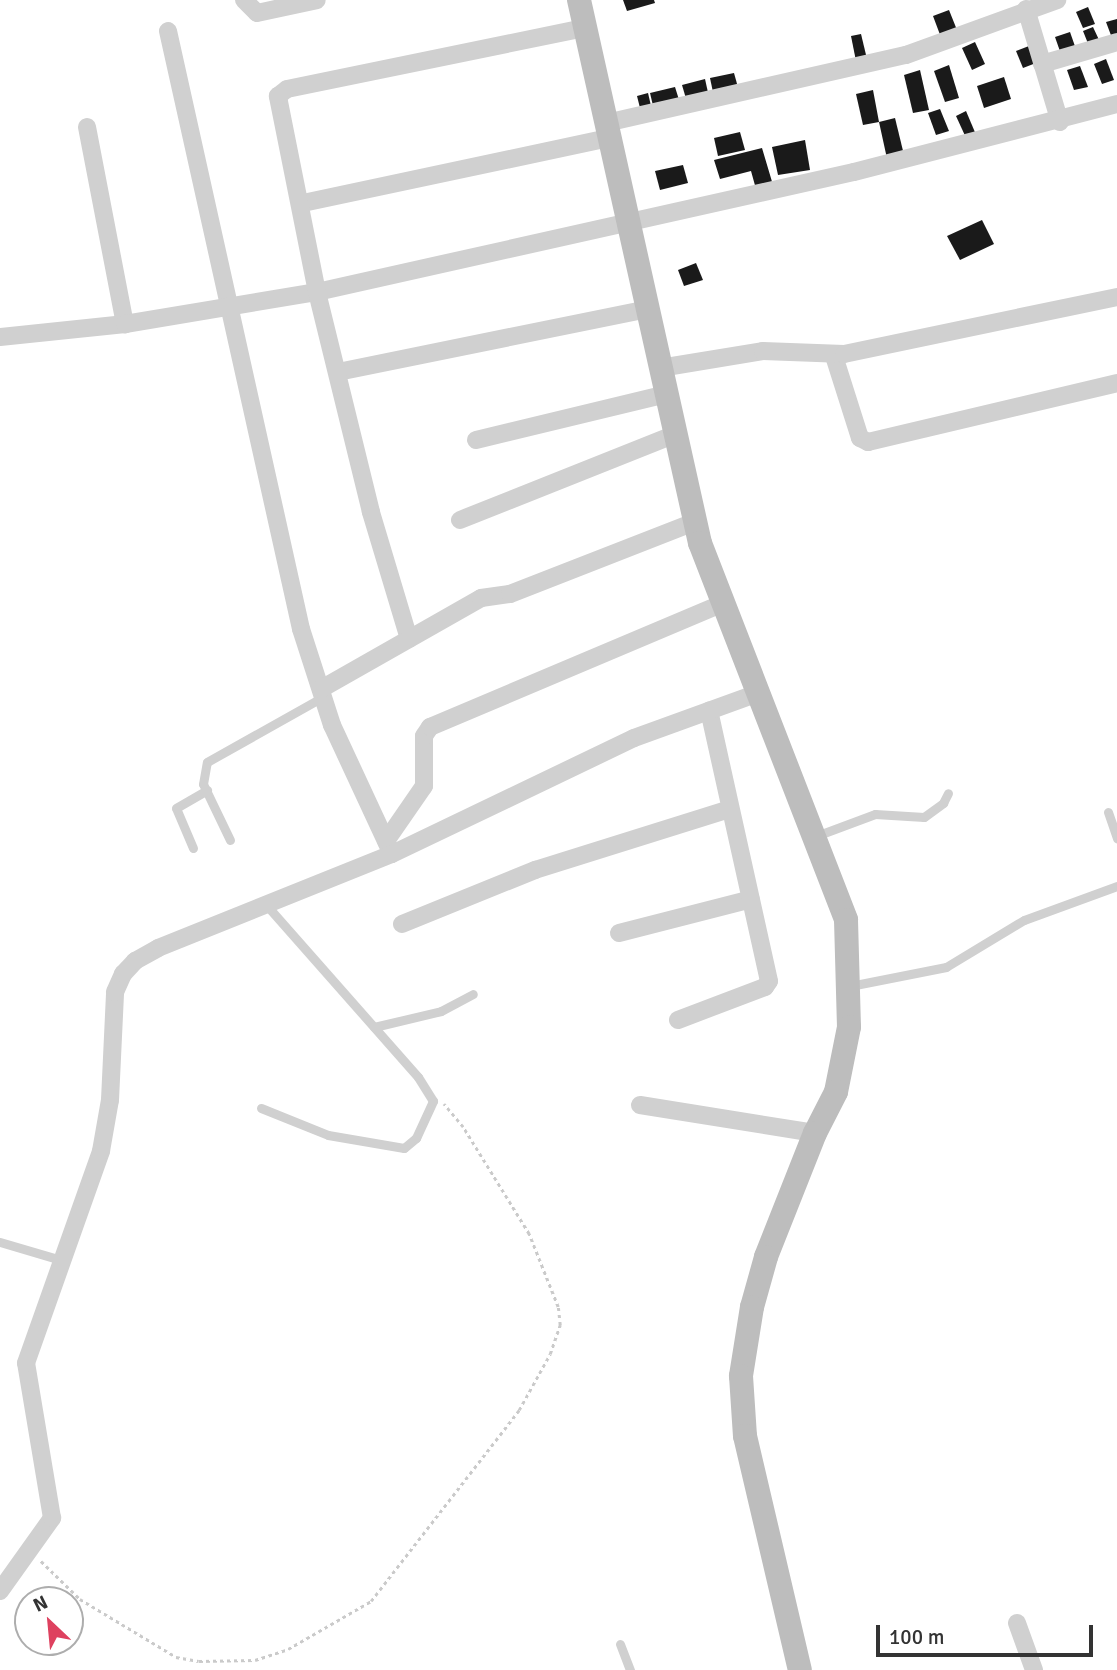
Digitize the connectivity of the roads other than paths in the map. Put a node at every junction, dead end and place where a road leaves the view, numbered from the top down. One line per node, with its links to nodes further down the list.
1 (244, 0): 2 (street)
2 (317, 0)
3 (579, 0): 6 (main road)
4 (1057, 0): 5 (street)
5 (1026, 9): 9 (street); 13 (street)
6 (585, 29): 13 (main road); 14 (street)
7 (168, 32): 18 (street)
8 (1117, 42): 9 (street)
9 (1042, 64): 11 (street)
10 (1117, 104): 11 (street)
11 (1060, 122): 15 (street)
12 (87, 127): 20 (street)
13 (608, 130): 14 (street); 15 (main road)
14 (303, 203): 16 (street)
15 (627, 221): 16 (street); 19 (main road)
16 (317, 292): 18 (street); 24 (street)
17 (1117, 297): 22 (street)
18 (232, 307): 20 (street); 33 (street)
19 (647, 309): 23 (main road); 24 (street)
20 (125, 324): 21 (street)
21 (0, 337)
22 (834, 356): 23 (street); 25 (street)
23 (660, 368): 26 (main road)
24 (338, 372): 32 (street)
25 (1117, 383)
26 (666, 394): 27 (main road); 28 (street)
27 (676, 434): 29 (street); 30 (main road)
28 (476, 440)
29 (460, 520)
30 (695, 522): 31 (main road); 32 (street)
31 (723, 603): 34 (main road); 43 (street)
32 (409, 639): 33 (street)
33 (322, 693): 36 (lane); 43 (street)
34 (758, 693): 35 (street); 40 (main road)
35 (709, 711): 38 (street); 43 (street)
36 (206, 790): 42 (lane); 44 (lane)
37 (948, 793): 40 (lane)
38 (730, 809): 46 (street); 48 (street)
39 (1108, 812): 41 (lane)
40 (815, 837): 50 (main road)
41 (1117, 838)
42 (230, 840)
43 (389, 847): 47 (street)
44 (193, 848)
45 (1117, 886): 50 (lane)
46 (751, 899): 49 (street); 52 (street)
47 (268, 907): 53 (lane); 58 (street)
48 (402, 924)
49 (619, 933)
50 (849, 986): 56 (main road)
51 (473, 993): 53 (lane)
52 (678, 1020)
53 (374, 1027): 55 (lane)
54 (640, 1105): 56 (street)
55 (261, 1108)
56 (815, 1133): 63 (main road)
57 (0, 1242): 58 (lane)
58 (61, 1260): 59 (street)
59 (0, 1591)
60 (1017, 1623): 64 (street)
61 (620, 1644): 62 (lane)
62 (630, 1670)
63 (800, 1670)
64 (1034, 1670)

